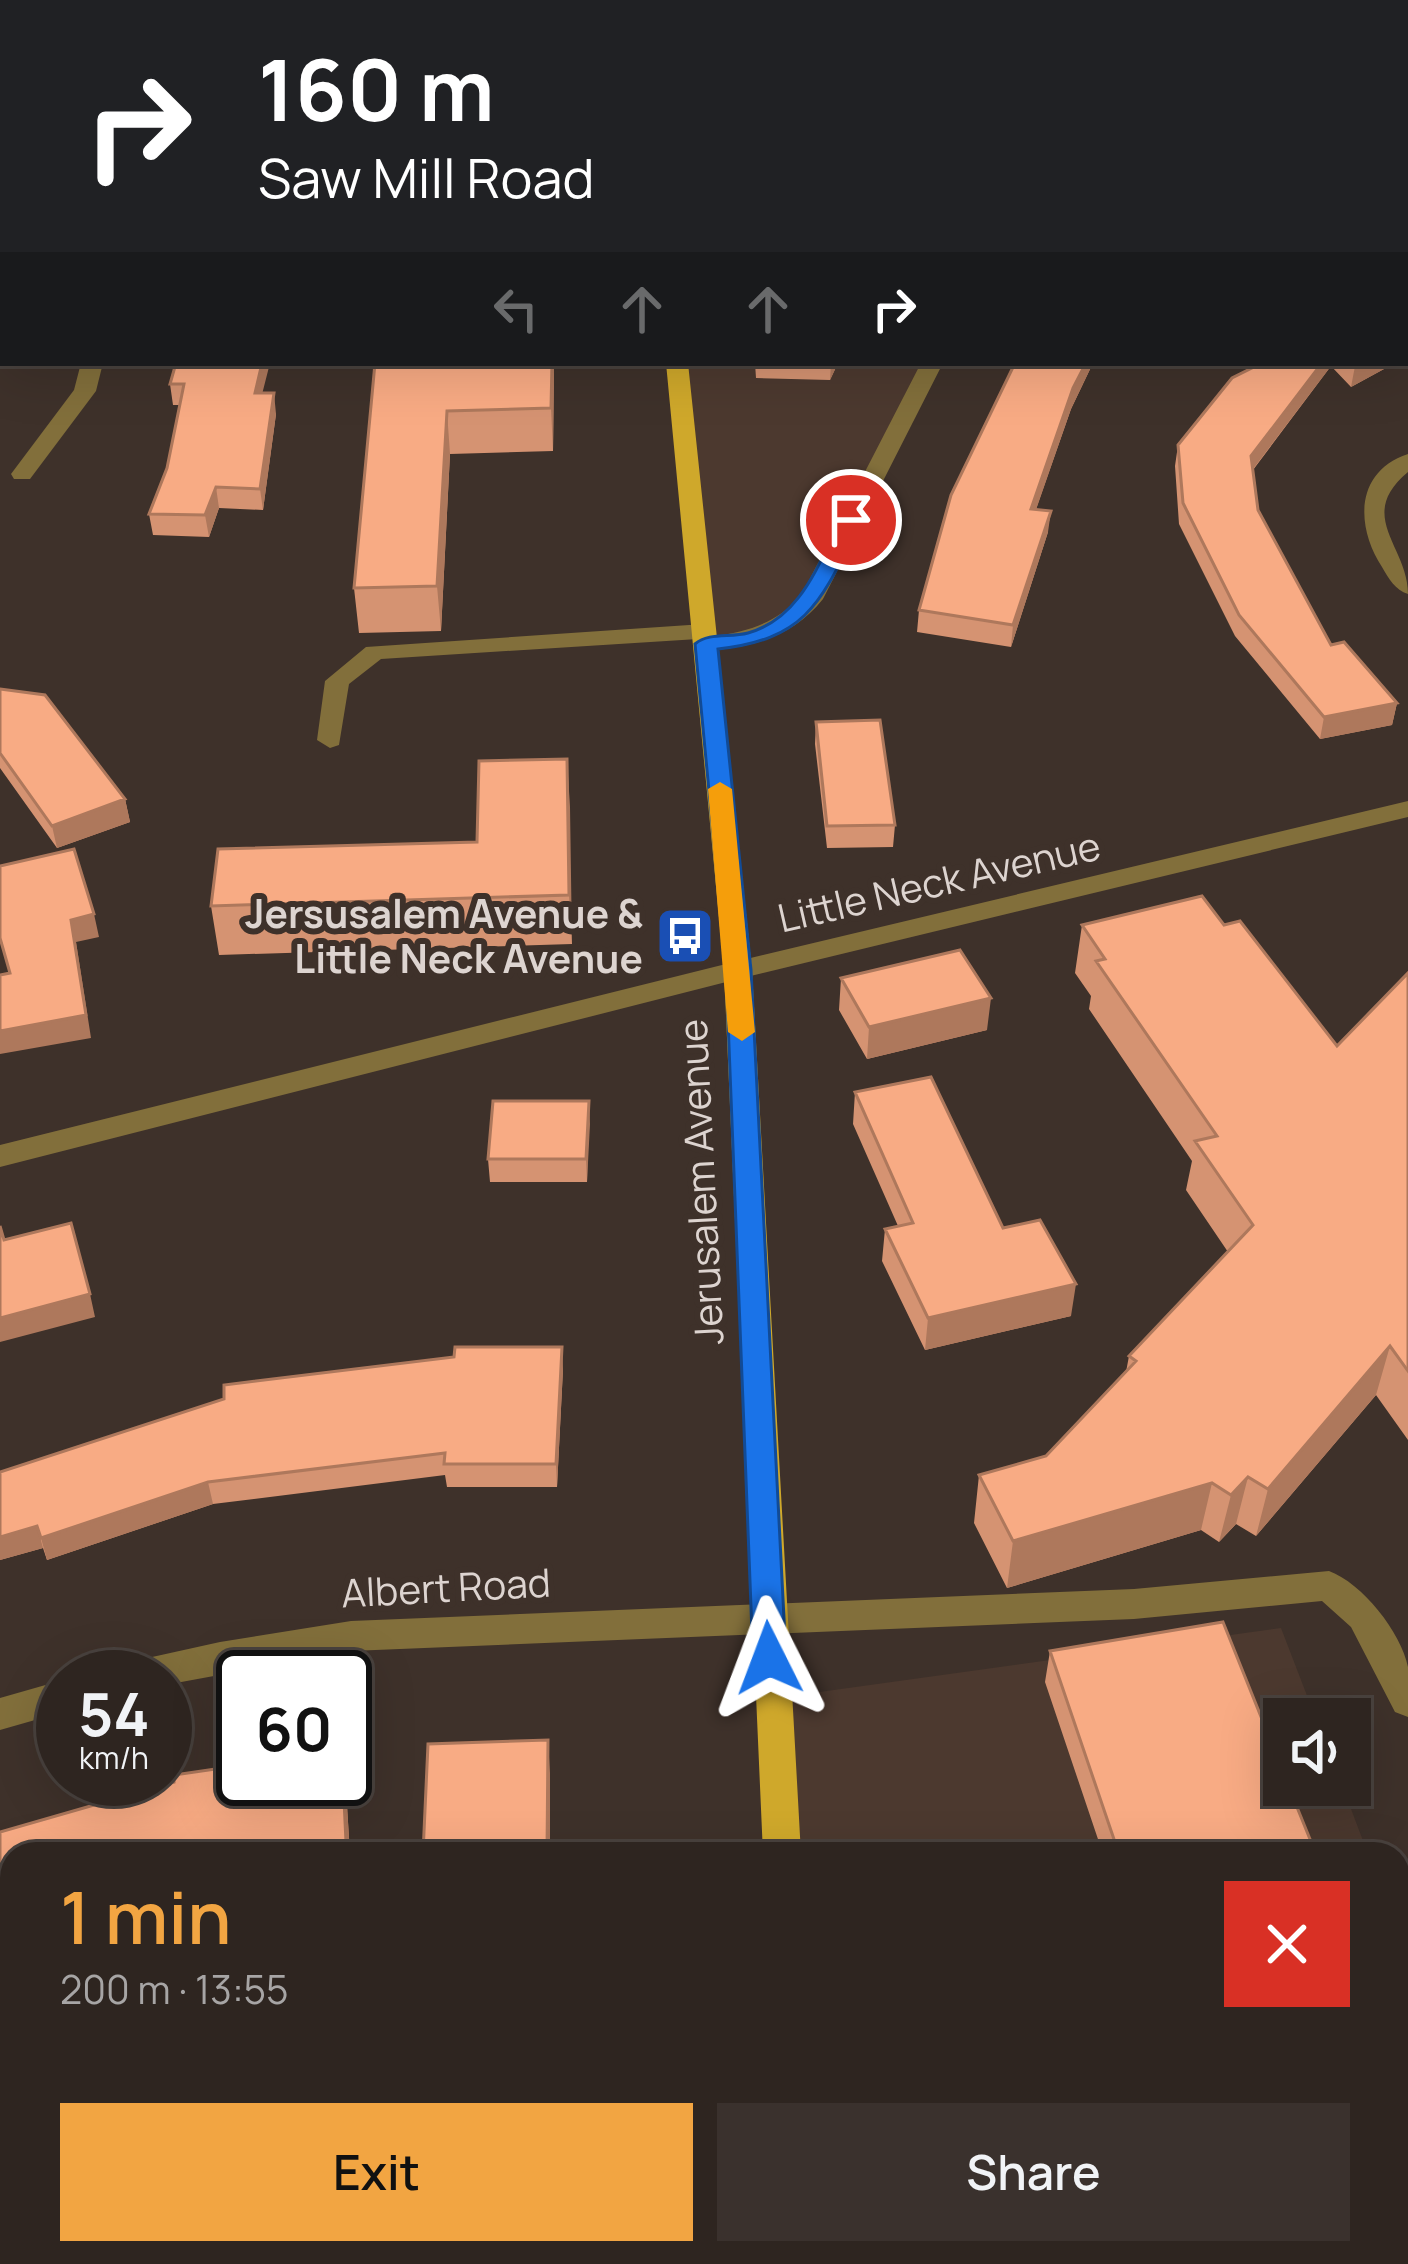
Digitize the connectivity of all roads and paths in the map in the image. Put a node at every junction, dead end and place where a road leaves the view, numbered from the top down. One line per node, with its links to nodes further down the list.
1 (91, 366): 5 (street)
2 (677, 366): 7 (main road, Jerusalem Avenue)
3 (930, 366): 7 (street)
4 (1408, 461): 6 (street)
5 (22, 474)
6 (1408, 587)
7 (705, 638): 8 (street); 10 (main road, Jerusalem Avenue)
8 (330, 740)
9 (1408, 809): 10 (street, Little Neck Avenue)
10 (738, 970): 11 (street, Little Neck Avenue); 12 (main road, Jerusalem Avenue)
11 (0, 1156)
12 (766, 1617): 13 (street, Albert Road); 14 (street, Albert Road); 17 (main road, Jerusalem Avenue)
13 (192, 1664)
14 (1408, 1701)
15 (36, 1704): 16 (street)
16 (0, 1714)
17 (781, 1842)

